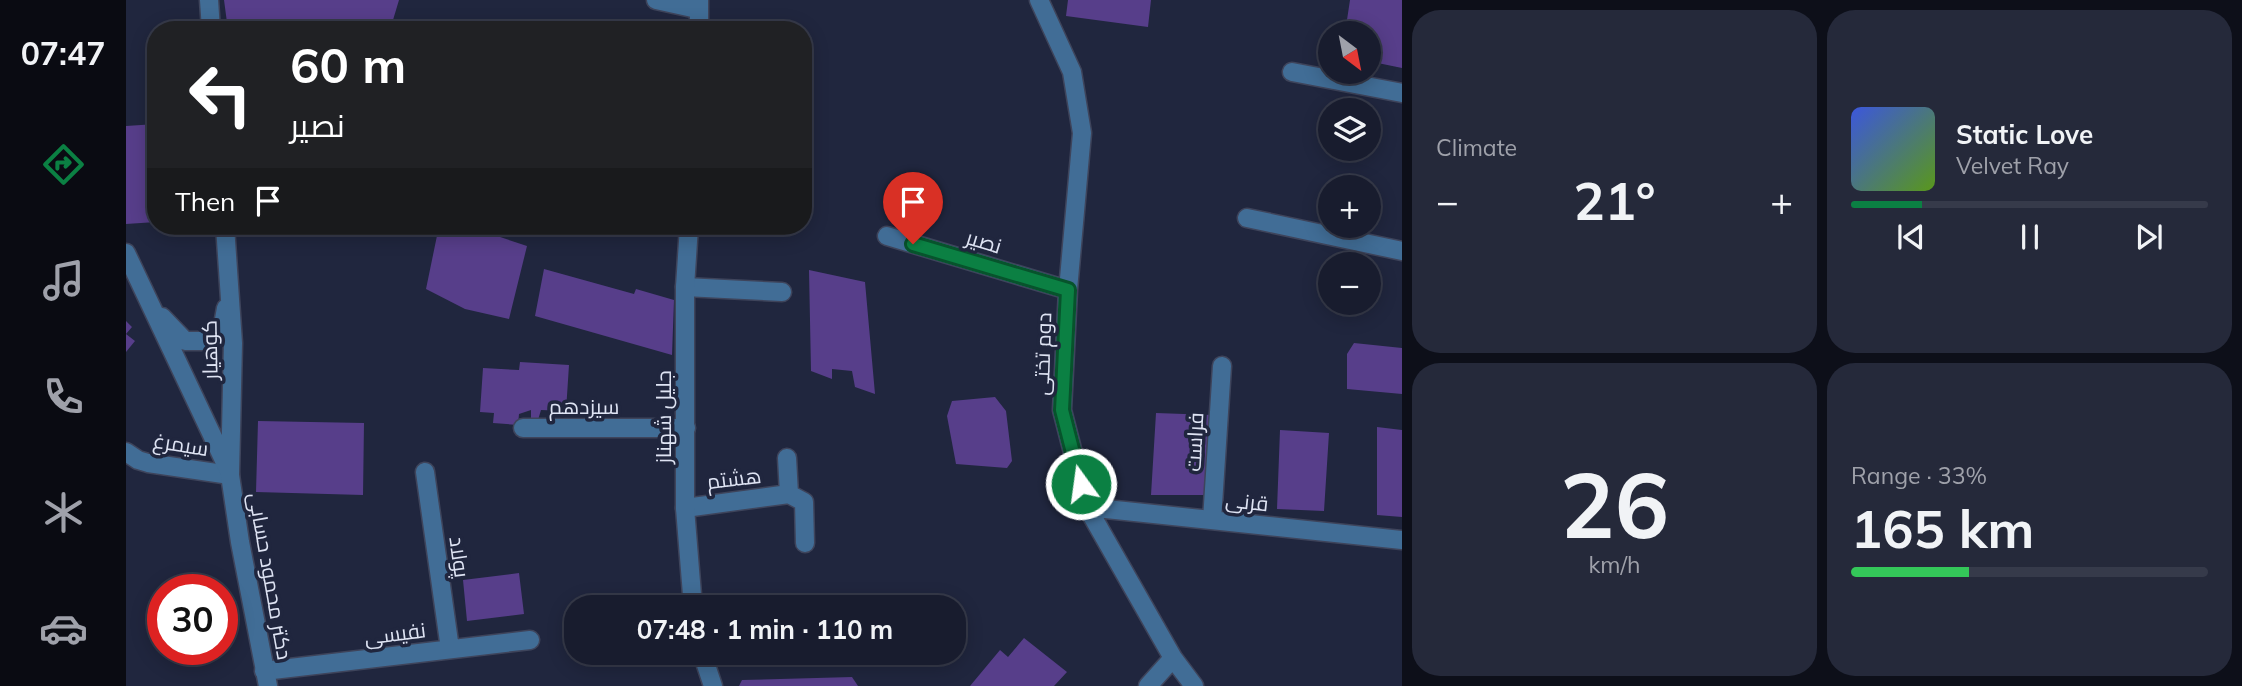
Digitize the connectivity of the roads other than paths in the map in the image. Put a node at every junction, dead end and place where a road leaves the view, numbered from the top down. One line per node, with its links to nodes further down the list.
1 (209, 0): 5 (street)
2 (656, 0): 4 (street)
3 (1039, 0): 16 (street, دوم تختی)
4 (698, 5)
5 (210, 21)
6 (1292, 72): 7 (street)
7 (1402, 93)
8 (1247, 218): 12 (street)
9 (226, 235): 15 (street, کوهیار)
10 (688, 235): 14 (street, جلیل شهناز)
11 (887, 236): 16 (street, نصیر)
12 (1402, 251)
13 (126, 253): 18 (street)
14 (685, 287): 17 (street); 21 (street, جلیل شهناز)
15 (229, 289): 18 (street); 25 (street, کوهیار)
16 (1068, 290): 27 (street, دوم تختی)
17 (782, 292)
18 (152, 307): 25 (street)
19 (1222, 366): 29 (street, فراست)
20 (523, 428): 21 (street, سیزدهم)
21 (686, 428): 28 (street, جلیل شهناز)
22 (126, 453): 25 (street, سیمرغ)
23 (787, 458): 26 (street)
24 (425, 472): 34 (street, پولاد)
25 (230, 475): 37 (street, دکتر محمود حسابی)
26 (789, 494): 28 (street, هشتم); 31 (street)
27 (1087, 507): 29 (street, قرنی); 35 (street, دوم تختی)
28 (685, 508): 32 (street, جلیل شهناز)
29 (1212, 520): 30 (street, قرنی)
30 (1402, 540)
31 (805, 543)
32 (692, 595)
33 (530, 640): 34 (street, نفیسی)
34 (450, 649): 37 (street, نفیسی)
35 (1173, 658): 39 (street); 40 (street, دوم تختی)
36 (706, 665): 38 (street)
37 (266, 679)
38 (713, 686)
39 (1148, 686)
40 (1194, 686)

